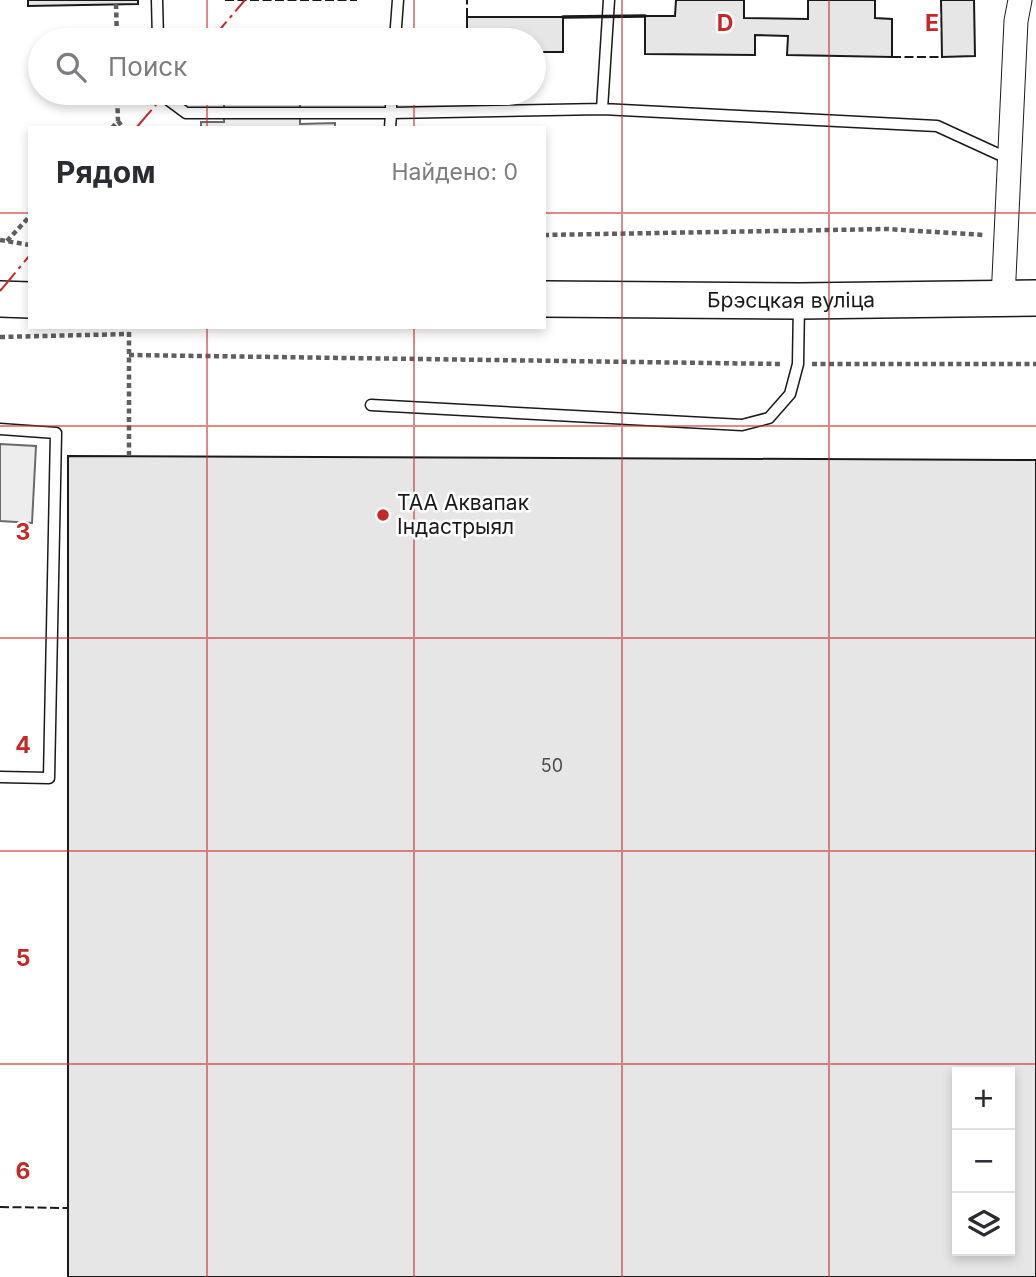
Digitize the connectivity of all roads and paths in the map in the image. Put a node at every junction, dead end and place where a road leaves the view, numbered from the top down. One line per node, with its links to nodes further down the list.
1 (157, 0): 7 (lane)
2 (398, 0): 8 (lane)
3 (609, 0): 12 (lane)
4 (1020, 0): 18 (street)
5 (116, 4): 6 (path)
6 (117, 28)
7 (158, 28)
8 (395, 28)
9 (117, 105): 14 (path)
10 (175, 105): 13 (lane)
11 (391, 105): 13 (lane)
12 (602, 109): 13 (lane); 18 (lane)
13 (391, 113): 17 (lane)
14 (118, 121): 15 (path); 16 (path)
15 (114, 126)
16 (122, 126)
17 (390, 126)
18 (1009, 159): 21 (street)
19 (28, 218): 23 (path)
20 (546, 235): 21 (path)
21 (1005, 237): 27 (street)
22 (0, 240): 23 (path)
23 (7, 241): 24 (path)
24 (28, 245)
25 (0, 299): 28 (main road)
26 (546, 299): 29 (main road, Брэсцкая вуліца)
27 (1019, 299): 29 (main road, Брэсцкая вуліца)
28 (28, 300)
29 (799, 302): 34 (lane)
30 (129, 329): 31 (path)
31 (129, 334): 32 (path); 33 (path)
32 (0, 337)
33 (129, 355): 34 (path); 38 (path)
34 (798, 364): 35 (path); 36 (lane)
35 (1036, 364)
36 (370, 405)
37 (0, 429): 39 (lane)
38 (129, 456)
39 (0, 777)

